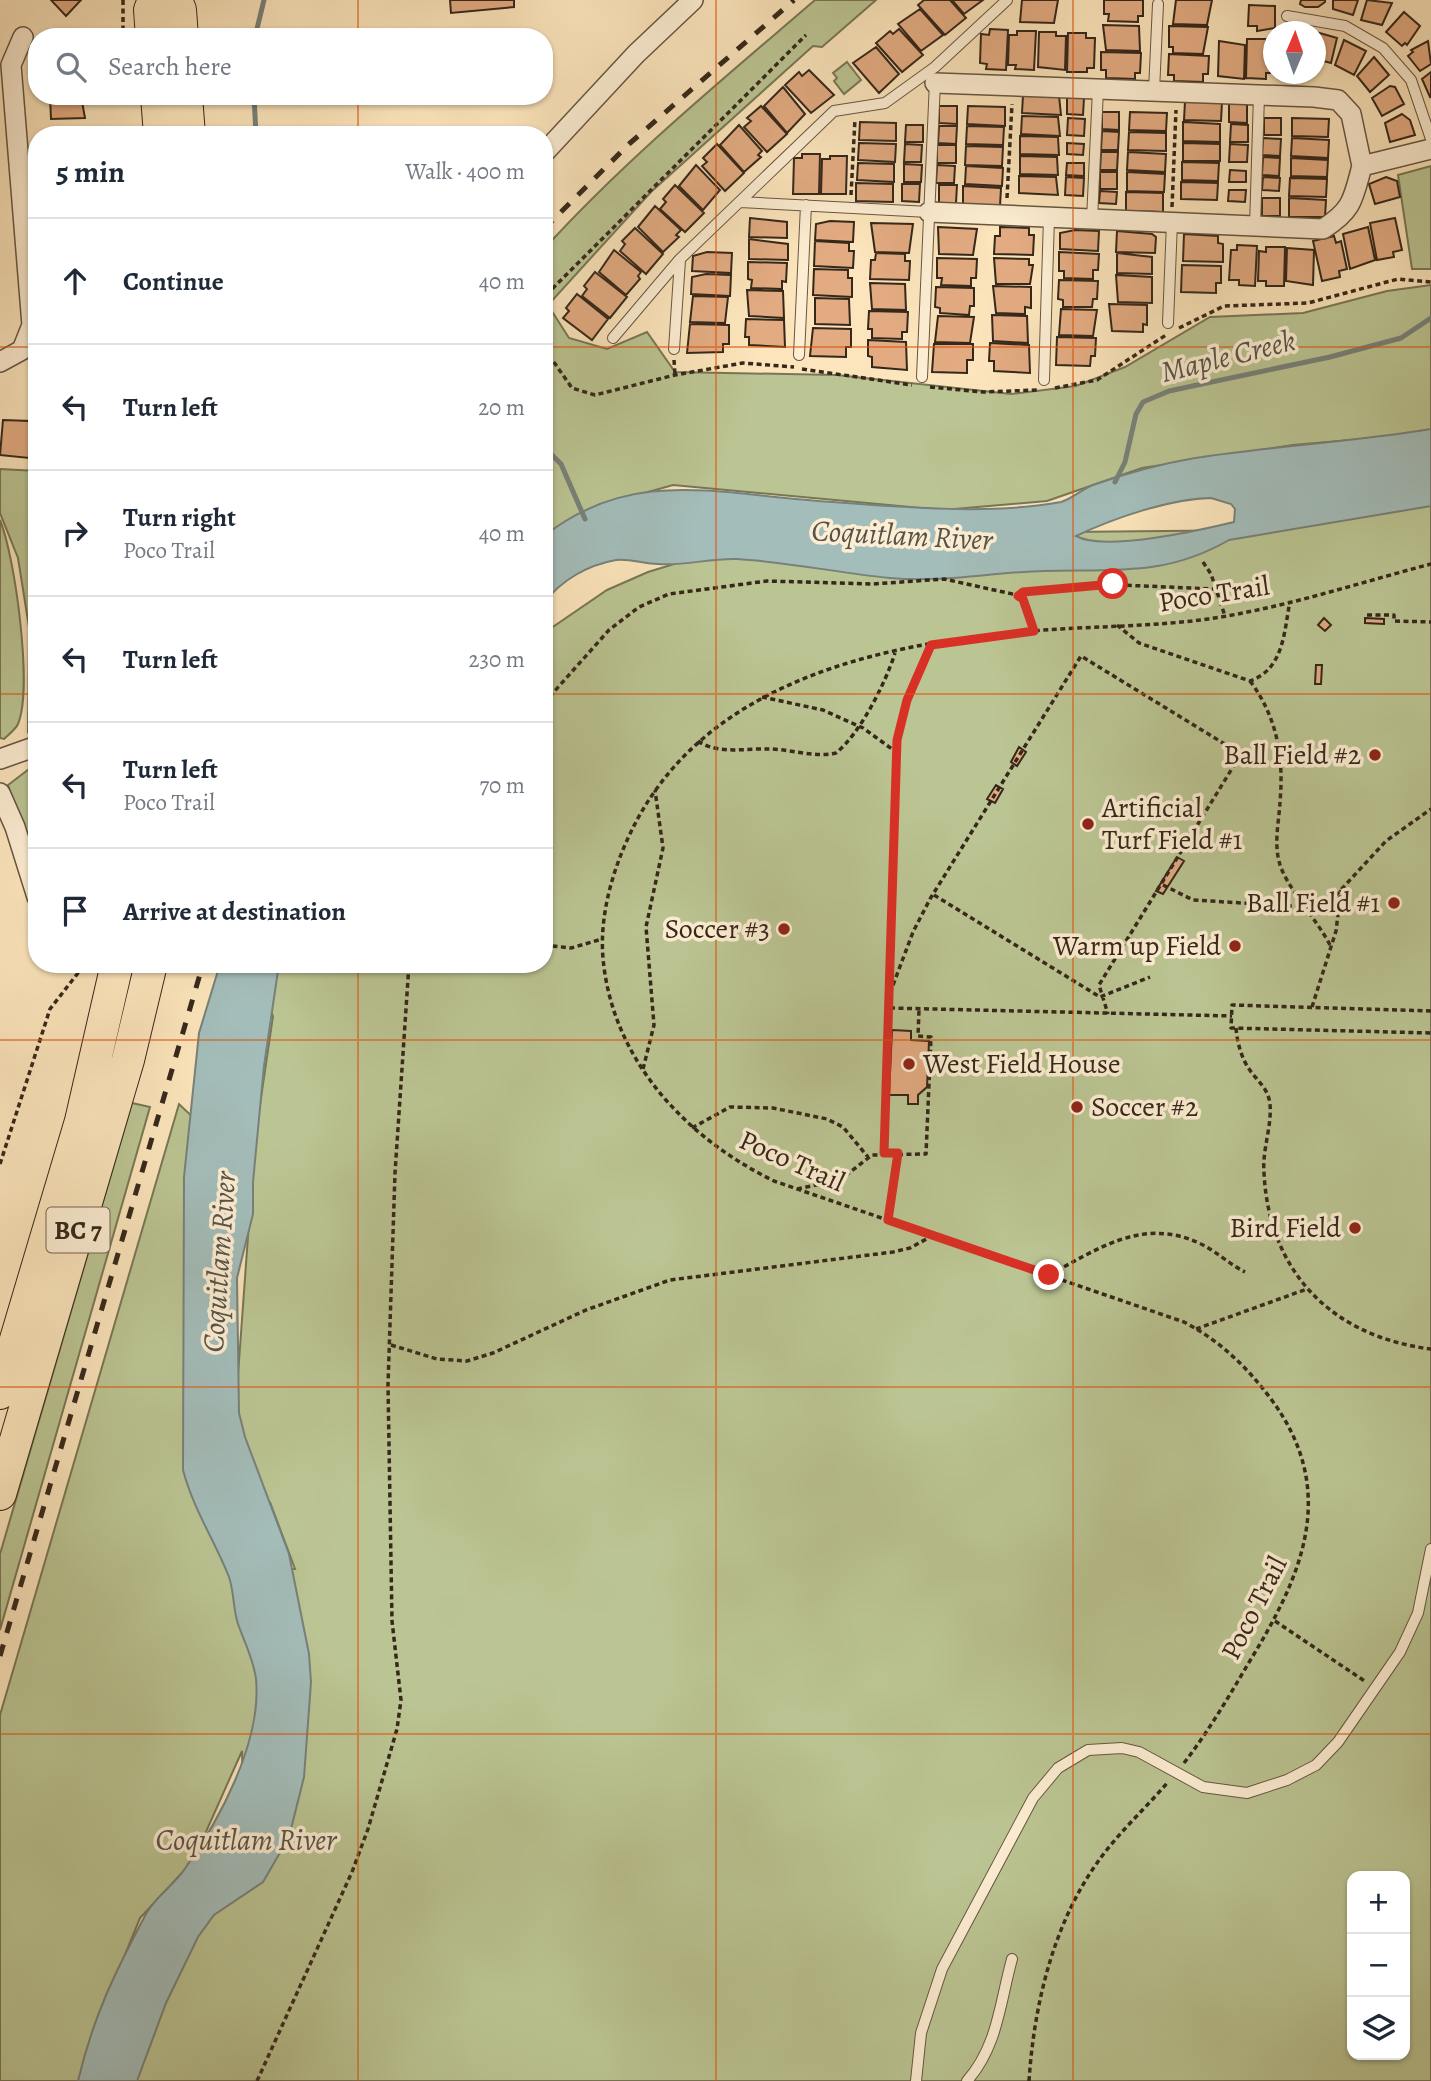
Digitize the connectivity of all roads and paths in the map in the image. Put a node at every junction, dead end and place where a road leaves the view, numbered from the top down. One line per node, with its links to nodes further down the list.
1 (122, 0): 8 (path)
2 (154, 0): 9 (main road)
3 (176, 0): 10 (main road)
4 (693, 0): 25 (street)
5 (1007, 0): 13 (lane)
6 (1158, 4): 15 (lane)
7 (1287, 16): 24 (lane)
8 (123, 28)
9 (151, 28)
10 (181, 28)
11 (806, 34): 39 (path)
12 (23, 37): 40 (street)
13 (935, 75): 14 (street); 29 (lane); 32 (lane)
14 (1098, 89): 15 (street); 34 (lane)
15 (1154, 92): 17 (street)
16 (1013, 95): 31 (path)
17 (1259, 95): 27 (street); 36 (lane)
18 (1177, 101): 35 (path)
19 (158, 105): 22 (main road)
20 (187, 105): 23 (main road)
21 (855, 113): 28 (path)
22 (159, 126)
23 (188, 126)
24 (1431, 138)
25 (553, 143)
26 (1431, 149): 27 (street)
27 (1362, 166): 36 (street)
28 (850, 201)
29 (740, 202): 30 (lane); 37 (lane)
30 (806, 205): 32 (lane); 45 (lane)
31 (1007, 205)
32 (929, 212): 33 (street); 48 (lane)
33 (1049, 218): 34 (street); 49 (lane)
34 (1092, 220): 35 (street)
35 (1172, 222): 36 (street); 41 (lane)
36 (1255, 227)
37 (680, 259): 42 (lane); 43 (lane)
38 (1431, 282): 46 (path)
39 (553, 288)
40 (28, 290)
41 (1168, 323)
42 (613, 338)
43 (674, 349)
44 (28, 354): 47 (street)
45 (799, 355)
46 (553, 361)
47 (0, 362)
48 (922, 377)
49 (1044, 380)
50 (1203, 562): 52 (path)
51 (1431, 564): 54 (path, Poco Trail)
52 (1214, 589): 53 (path); 56 (path)
53 (1018, 596): 59 (path); 63 (path)
54 (1290, 601): 56 (path, Poco Trail); 62 (path)
55 (1367, 614): 57 (path)
56 (1225, 616): 58 (path, Poco Trail)
57 (1431, 622)
58 (1117, 625): 59 (path, Poco Trail); 62 (path)
59 (1034, 631): 60 (path, Poco Trail)
60 (931, 645): 61 (path, Poco Trail); 68 (path)
61 (895, 653): 64 (path, Poco Trail); 65 (path)
62 (1250, 681): 77 (path)
63 (553, 693)
64 (762, 697): 65 (path); 66 (path, Poco Trail)
65 (858, 726): 66 (path); 68 (path)
66 (698, 741): 70 (path, Poco Trail)
67 (28, 749): 69 (street)
68 (896, 752): 87 (path)
69 (0, 759)
70 (654, 788): 79 (path, Poco Trail); 97 (path)
71 (0, 793): 73 (street)
72 (1431, 809): 75 (path)
73 (28, 868)
74 (1163, 885): 76 (path); 77 (path); 88 (path)
75 (1341, 890): 77 (path); 81 (path)
76 (934, 895): 87 (path); 88 (path)
77 (1306, 906): 78 (path); 81 (path)
78 (1304, 915)
79 (602, 939): 80 (path); 97 (path, Poco Trail)
80 (553, 946)
81 (1331, 947): 89 (path)
82 (78, 973): 102 (path)
83 (115, 973): 112 (main road, BC 7)
84 (148, 973): 113 (main road, BC 7)
85 (408, 973): 110 (path)
86 (1150, 977): 88 (path)
87 (890, 993): 90 (path)
88 (1100, 997): 93 (path)
89 (1312, 1007): 92 (path); 94 (path)
90 (890, 1008): 91 (path); 99 (path)
91 (919, 1010): 93 (path); 100 (path)
92 (1431, 1011)
93 (1108, 1014): 94 (path)
94 (1232, 1016): 95 (path)
95 (1236, 1028): 96 (path); 108 (path)
96 (1431, 1033)
97 (643, 1070): 98 (path, Poco Trail)
98 (692, 1128): 101 (path); 103 (path, Poco Trail)
99 (884, 1153): 100 (path); 101 (path)
100 (898, 1153): 104 (path)
101 (868, 1157): 103 (path)
102 (0, 1164)
103 (797, 1189): 104 (path, Poco Trail)
104 (888, 1220): 105 (path, Poco Trail)
105 (933, 1236): 107 (path, Poco Trail); 110 (path)
106 (1245, 1272): 107 (path)
107 (1049, 1275): 109 (path, Poco Trail)
108 (1307, 1289): 109 (path); 111 (path)
109 (1196, 1329): 115 (path, Poco Trail)
110 (391, 1345): 119 (path)
111 (1431, 1349)
112 (0, 1393)
113 (0, 1494)
114 (1431, 1549): 116 (lane)
115 (1275, 1621): 116 (path); 117 (path, Poco Trail)
116 (1376, 1689): 117 (lane)
117 (1176, 1773): 120 (lane); 122 (path, Poco Trail)
118 (1012, 1959): 121 (lane)
119 (257, 2081)
120 (916, 2081)
121 (967, 2081)
122 (1029, 2081)

